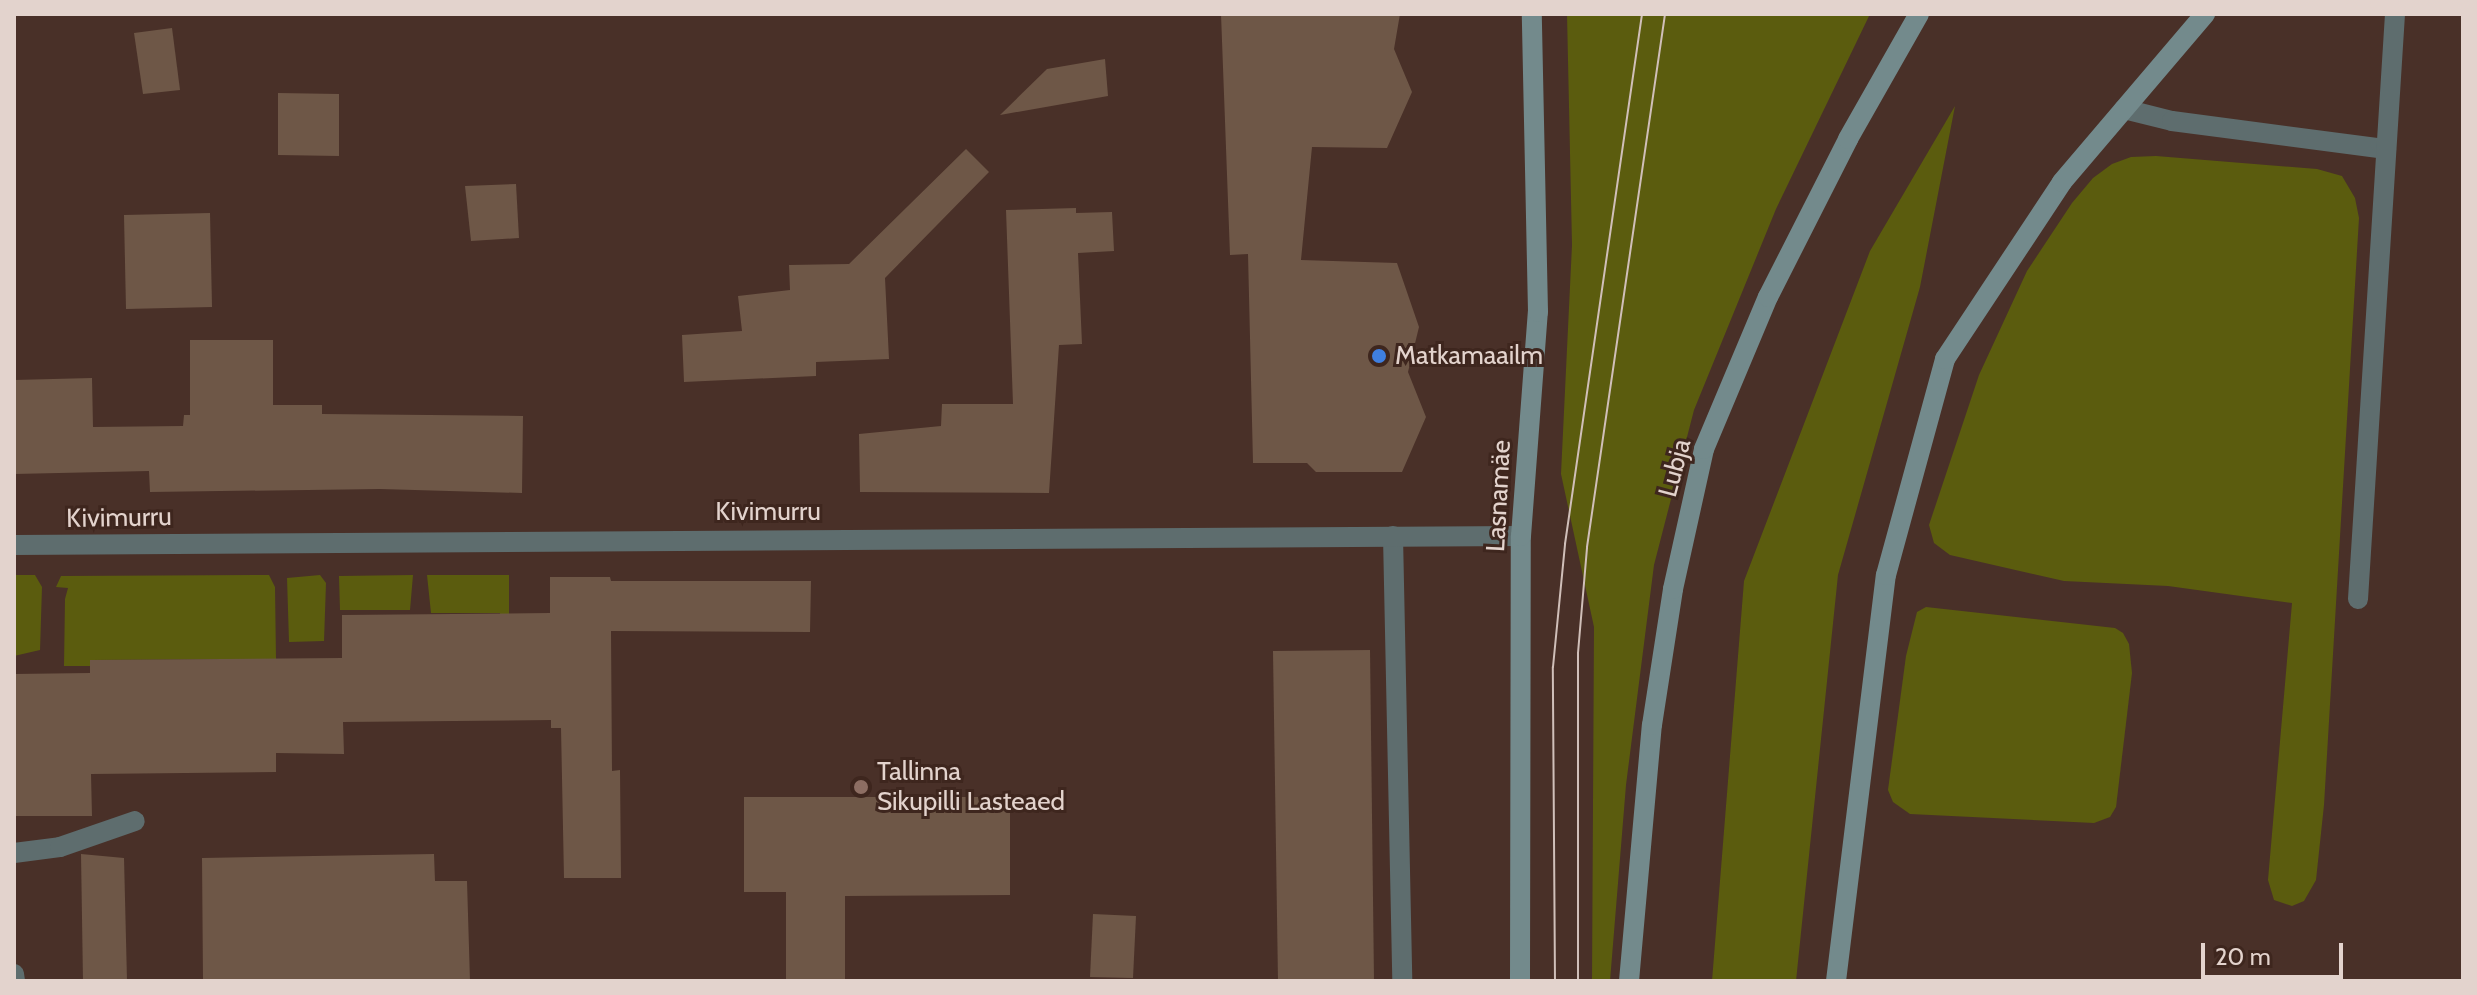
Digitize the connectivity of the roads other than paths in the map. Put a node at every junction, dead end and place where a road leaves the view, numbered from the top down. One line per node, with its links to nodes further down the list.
1 (1532, 14): 8 (street, Lasnamäe)
2 (1919, 14): 17 (street, Lubja)
3 (2205, 14): 5 (street)
4 (2395, 14): 6 (street)
5 (2124, 109): 6 (street); 18 (street)
6 (2386, 149): 10 (street)
7 (1393, 536): 8 (street, Kivimurru); 9 (street, Kivimurru); 15 (street)
8 (1521, 536): 16 (street, Lasnamäe)
9 (14, 545)
10 (2358, 599)
11 (135, 821): 12 (street)
12 (14, 853)
13 (14, 974): 14 (street)
14 (15, 981)
15 (1402, 981)
16 (1520, 981)
17 (1629, 981)
18 (1836, 981)

